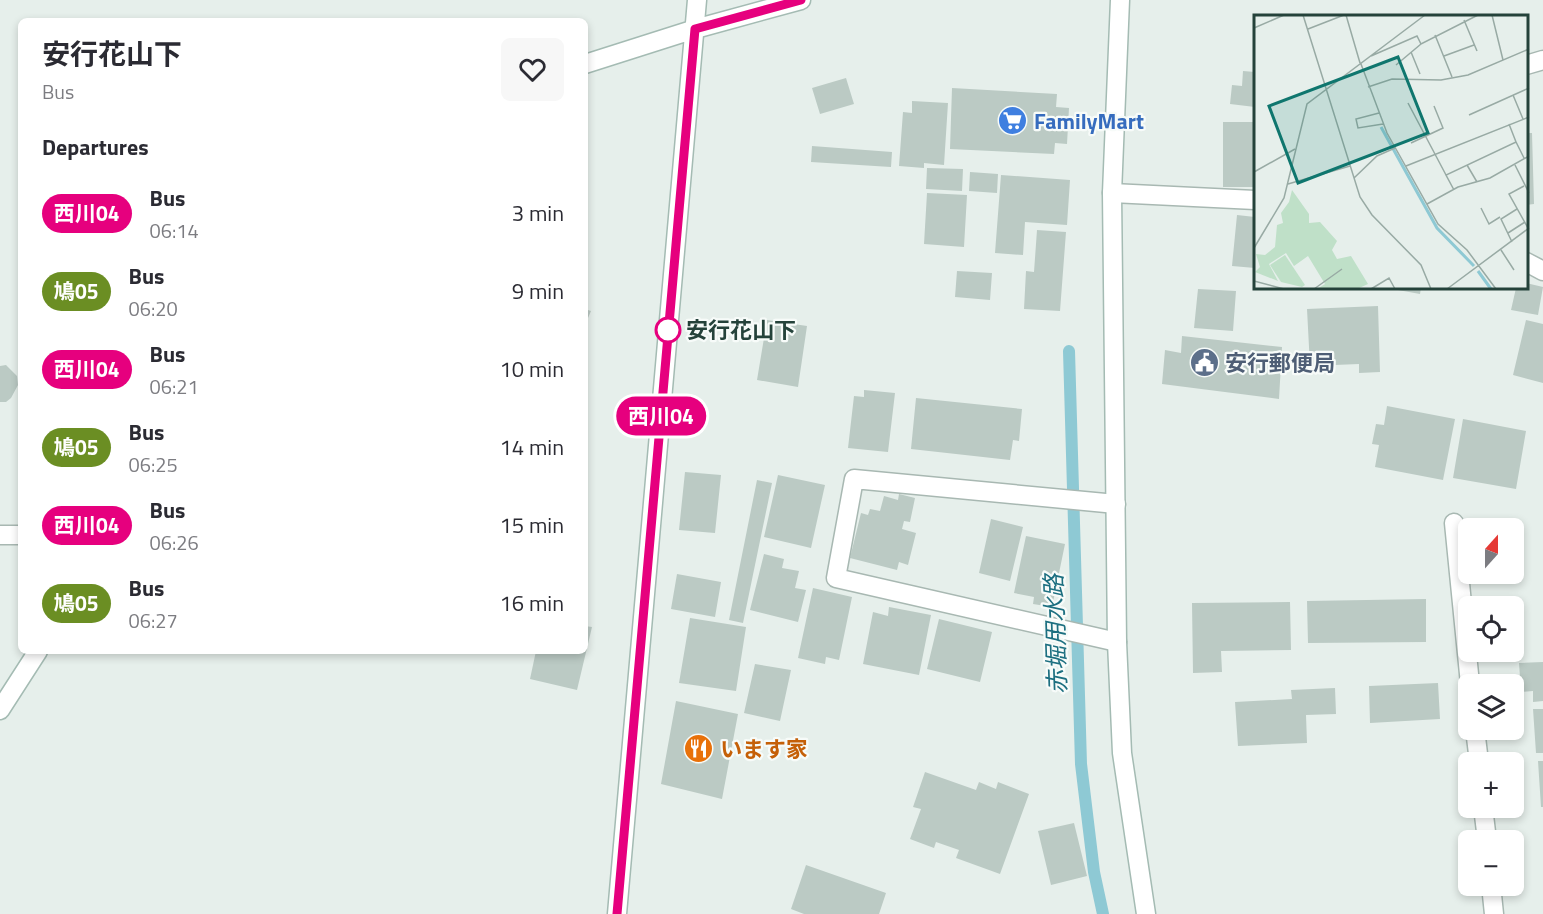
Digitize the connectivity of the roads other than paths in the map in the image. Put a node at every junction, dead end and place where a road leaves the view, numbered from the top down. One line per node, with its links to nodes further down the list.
1 (697, 0): 4 (street)
2 (801, 0): 4 (street)
3 (1120, 0): 8 (street)
4 (695, 29): 6 (street); 21 (street)
5 (1543, 60): 7 (street)
6 (588, 63)
7 (1528, 65)
8 (1112, 193): 9 (street); 12 (street)
9 (1254, 201)
10 (1528, 263): 11 (street)
11 (1543, 271)
12 (1116, 504): 16 (street); 16 (street)
13 (1454, 523): 18 (street)
14 (0, 535): 15 (street)
15 (18, 535)
16 (1117, 642): 22 (street)
17 (36, 654): 19 (street)
18 (1469, 674)
19 (0, 710)
20 (1492, 896): 23 (street)
21 (617, 914)
22 (1146, 914)
23 (1494, 914)

